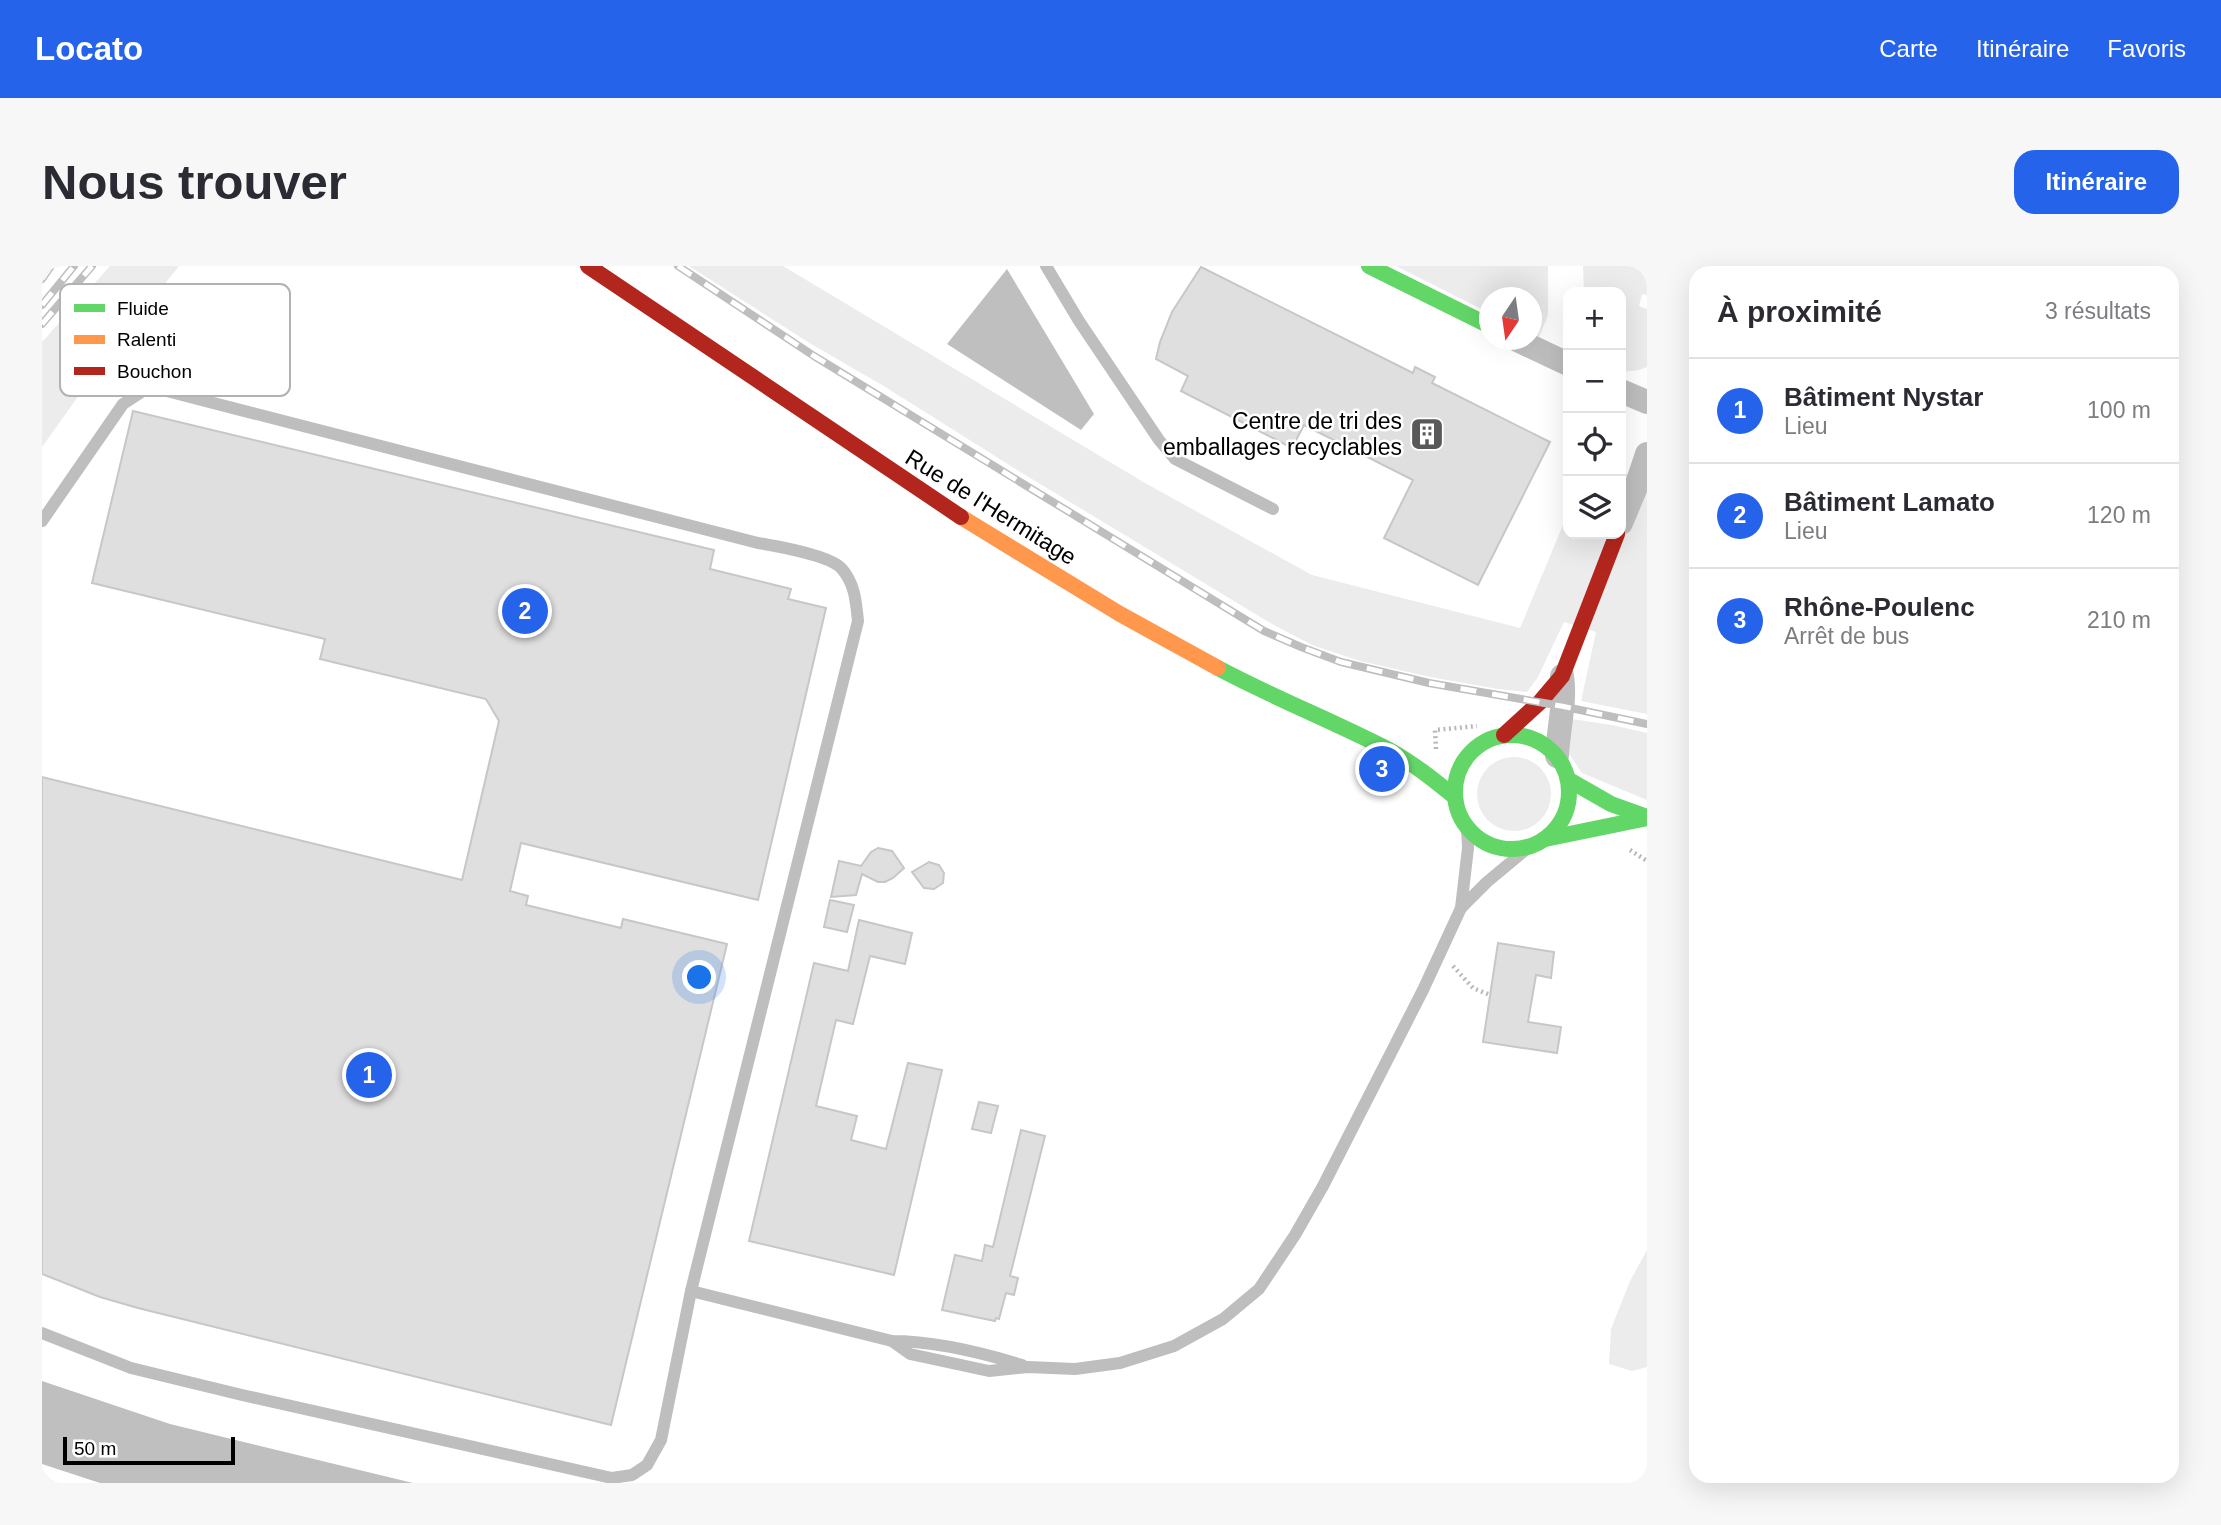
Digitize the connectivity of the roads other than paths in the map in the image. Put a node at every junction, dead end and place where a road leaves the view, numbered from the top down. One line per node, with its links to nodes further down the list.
1 (588, 266): 20 (street, Rue de l'Hermitage)
2 (1046, 266): 12 (lane)
3 (1369, 266): 4 (street)
4 (1479, 321)
5 (1538, 350): 6 (street)
6 (1563, 362)
7 (1626, 393): 10 (street)
8 (136, 396): 14 (lane)
9 (186, 396): 30 (lane)
10 (1647, 402)
11 (1647, 456): 13 (street)
12 (1273, 509)
13 (1626, 511)
14 (42, 521)
15 (1615, 539): 16 (street)
16 (1562, 676): 17 (street); 22 (street)
17 (1504, 735): 18 (street); 22 (street)
18 (1476, 747): 19 (street); 24 (street)
19 (1456, 750)
20 (1390, 751): 21 (street, Rue de l'Hermitage); 24 (street, Rue de l'Hermitage)
21 (1428, 754)
22 (1557, 756): 23 (street)
23 (1569, 780): 25 (street); 27 (street)
24 (1455, 797): 26 (street)
25 (1647, 818): 27 (street)
26 (1468, 828): 28 (street); 29 (lane)
27 (1545, 839): 28 (street)
28 (1529, 847): 29 (lane)
29 (1461, 908): 30 (lane)
30 (691, 1291): 31 (lane)
31 (42, 1333)

